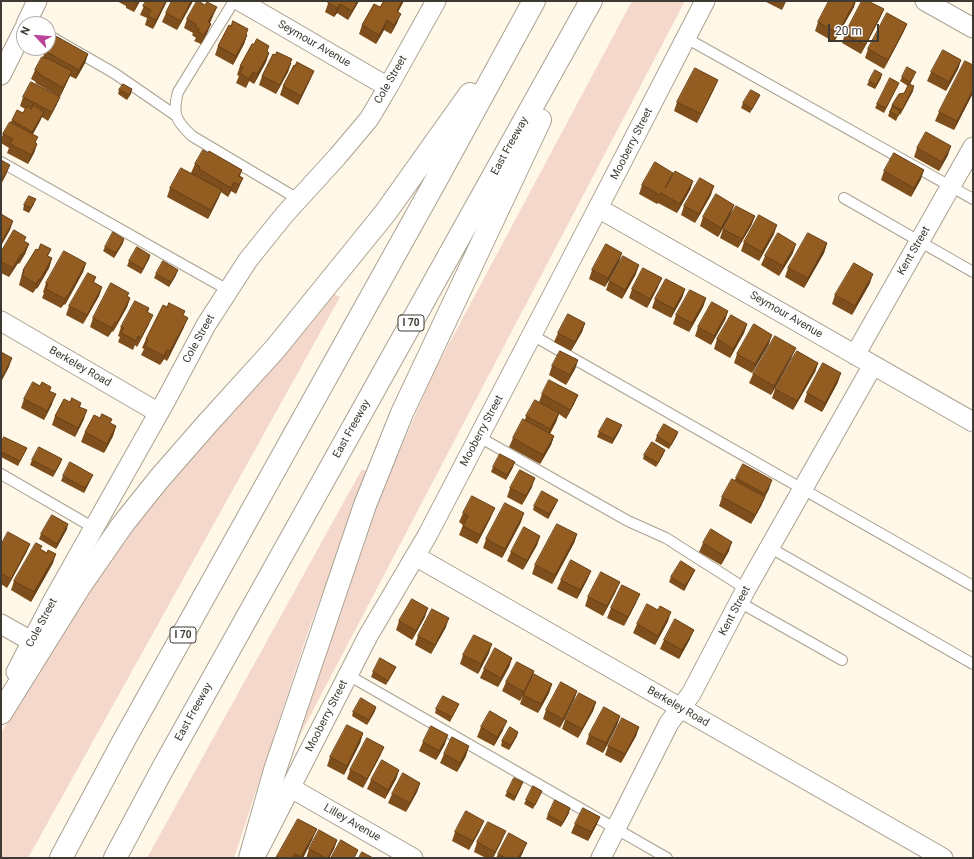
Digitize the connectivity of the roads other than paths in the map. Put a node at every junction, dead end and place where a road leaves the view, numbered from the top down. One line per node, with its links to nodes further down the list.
1 (37, 1): 10 (street)
2 (234, 1): 17 (lane)
3 (240, 1): 16 (street, Seymour Avenue)
4 (436, 1): 16 (street, Cole Street)
5 (591, 1): 53 (highway, East Freeway / I 70)
6 (596, 1): 54 (highway)
7 (705, 1): 12 (street, Mooberry Street)
8 (924, 1): 11 (street)
9 (531, 6): 49 (highway); 52 (highway, I 70)
10 (30, 16)
11 (973, 28)
12 (686, 38): 20 (lane); 24 (street, Mooberry Street)
13 (56, 40): 17 (lane)
14 (16, 45): 15 (street)
15 (1, 75)
16 (388, 87): 23 (street, Cole Street)
17 (175, 115): 23 (lane)
18 (973, 147): 20 (street, Kent Street)
19 (1, 162): 27 (lane)
20 (951, 187): 22 (lane); 25 (street, Kent Street)
21 (844, 198): 25 (lane)
22 (973, 199)
23 (298, 200): 27 (street, Cole Street)
24 (598, 208): 29 (street, Mooberry Street); 30 (street, Seymour Avenue)
25 (920, 241): 26 (lane); 30 (street, Kent Street)
26 (973, 272)
27 (228, 290): 32 (street, Cole Street)
28 (1, 321): 32 (street, Berkeley Road)
29 (532, 335): 34 (street, Mooberry Street); 36 (lane)
30 (855, 355): 31 (street, Seymour Avenue)
31 (873, 365): 33 (street, Seymour Avenue); 36 (street, Kent Street)
32 (159, 412): 37 (street, Cole Street)
33 (973, 422)
34 (479, 437): 39 (street, Mooberry Street); 41 (lane)
35 (1, 474): 37 (lane)
36 (802, 489): 38 (street, Kent Street); 40 (lane)
37 (94, 528): 43 (street, Cole Street)
38 (769, 547): 41 (street, Kent Street); 45 (lane)
39 (415, 556): 46 (street, Mooberry Street); 48 (street, Berkeley Road)
40 (973, 586)
41 (742, 596): 44 (lane); 48 (street, Kent Street)
42 (1, 624): 43 (street)
43 (31, 642): 47 (street, Cole Street)
44 (842, 660)
45 (973, 664)
46 (348, 675): 50 (street, Mooberry Street); 51 (lane)
47 (1, 703)
48 (680, 708): 51 (street, Kent Street); 59 (street, Berkeley Road)
49 (1, 713)
50 (291, 788): 55 (street, Mooberry Street); 56 (street, Lilley Avenue)
51 (616, 828): 57 (street, Kent Street); 58 (lane)
52 (61, 858)
53 (115, 858)
54 (250, 858)
55 (254, 858)
56 (413, 858)
57 (601, 858)
58 (667, 858)
59 (943, 858)

